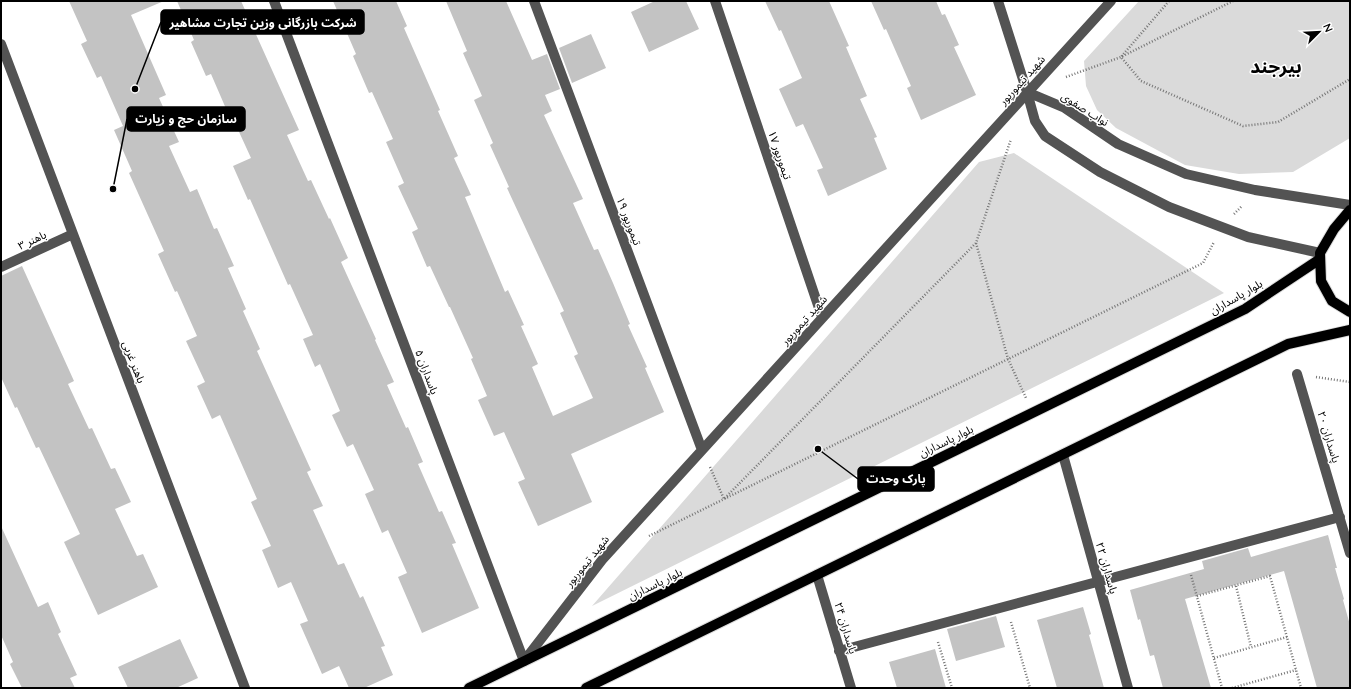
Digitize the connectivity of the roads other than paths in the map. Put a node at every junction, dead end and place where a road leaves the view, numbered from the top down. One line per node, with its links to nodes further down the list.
1 (274, 1): 24 (street, پاسداران ۵)
2 (534, 1): 17 (street, تیمورپور ۱۹)
3 (715, 1): 14 (street, تیمورپور ۱۷)
4 (998, 1): 7 (street)
5 (1111, 1): 7 (street, شهید تیمورپور)
6 (1, 44): 10 (street, باهنر غربی)
7 (1027, 92): 8 (street, نواب صفوی); 11 (street); 14 (street, شهید تیمورپور)
8 (1350, 205)
9 (1350, 210): 11 (main road)
10 (73, 234): 12 (street, باهنر ۳); 25 (street, باهنر غربی)
11 (1320, 256): 13 (main road); 24 (main road, بلوار پاسداران)
12 (1, 267)
13 (1350, 312)
14 (822, 318): 17 (street, شهید تیمورپور)
15 (1350, 330): 18 (main road)
16 (1298, 374): 19 (street, پاسداران ۲۰)
17 (702, 450): 24 (street, شهید تیمورپور)
18 (1063, 455): 21 (main road); 22 (street, پاسداران ۲۲)
19 (1340, 517): 20 (street, پاسداران ۲۰); 22 (street)
20 (1350, 553)
21 (817, 575): 23 (street, پاسداران ۲۴); 27 (main road)
22 (1098, 582): 23 (street); 29 (street, پاسداران ۲۲)
23 (839, 651): 28 (street, پاسداران ۲۴)
24 (524, 661): 26 (main road, بلوار پاسداران)
25 (245, 688)
26 (469, 688)
27 (586, 688)
28 (852, 688)
29 (1128, 688)

